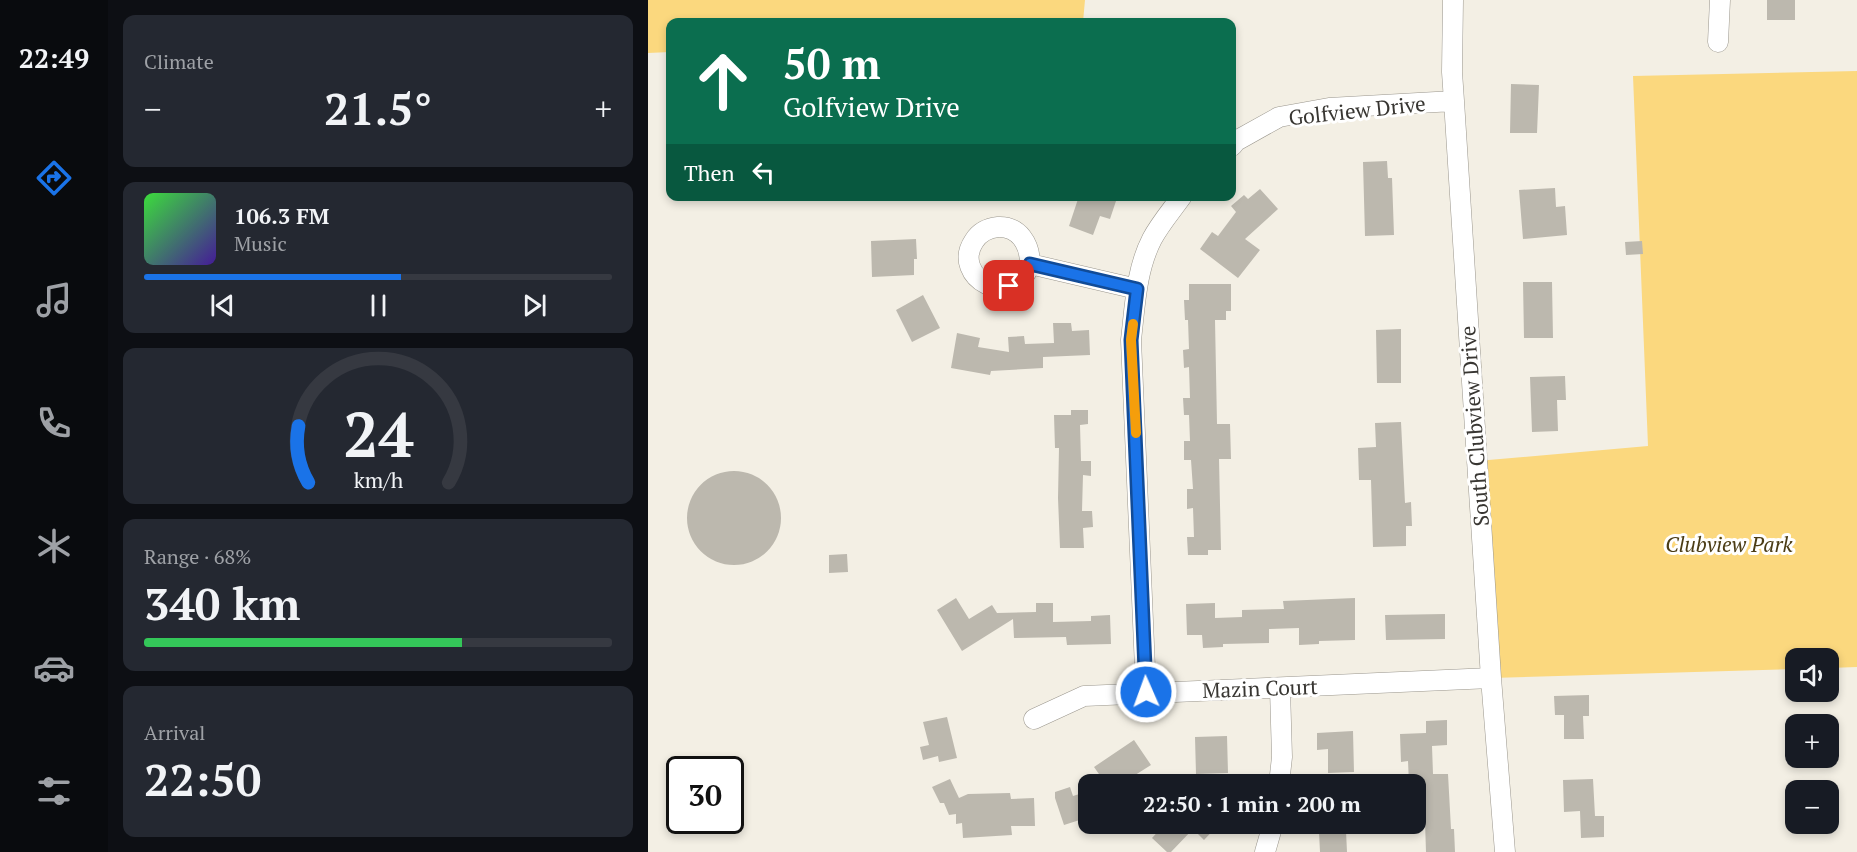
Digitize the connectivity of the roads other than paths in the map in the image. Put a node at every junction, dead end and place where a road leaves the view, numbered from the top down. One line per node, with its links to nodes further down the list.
1 (1453, 0): 4 (street, South Clubview Drive)
2 (1720, 0): 3 (street)
3 (1718, 42)
4 (1454, 101): 5 (street, Golfview Drive); 9 (street, South Clubview Drive)
5 (1236, 141)
6 (1179, 201): 8 (street)
7 (1030, 264): 8 (street)
8 (1137, 289): 11 (street)
9 (1491, 678): 10 (street, Mazin Court); 16 (street, South Clubview Drive)
10 (1280, 689): 11 (street, Mazin Court); 13 (street)
11 (1146, 692): 12 (street, Mazin Court)
12 (1034, 719)
13 (1280, 774)
14 (1270, 834): 15 (street)
15 (1265, 852)
16 (1505, 852)

